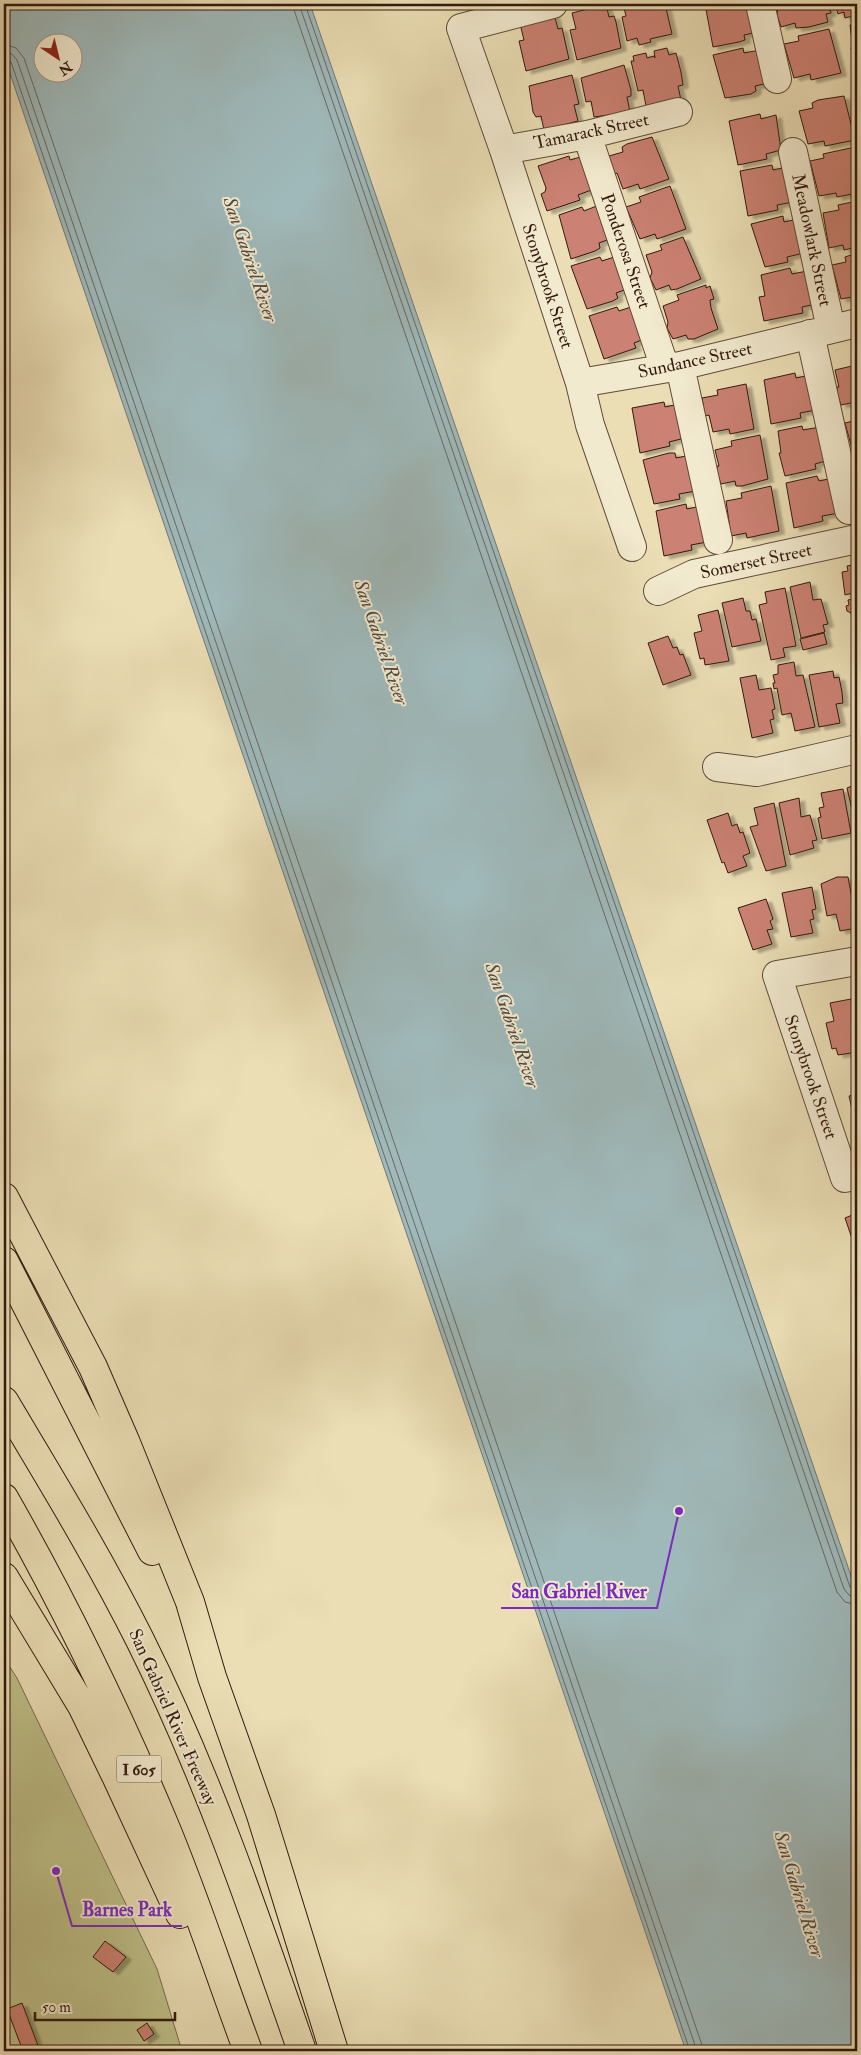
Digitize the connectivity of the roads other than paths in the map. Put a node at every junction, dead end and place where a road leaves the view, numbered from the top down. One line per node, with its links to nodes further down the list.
1 (553, 4): 6 (street, Stonybrook Street)
2 (760, 4): 3 (street)
3 (778, 79)
4 (678, 112): 5 (street, Tamarack Street)
5 (587, 135): 6 (street, Tamarack Street); 10 (street, Ponderosa Street)
6 (504, 150): 11 (street, Stonybrook Street)
7 (793, 152): 9 (street, Meadowlark Street)
8 (857, 323): 9 (street, Sundance Street)
9 (820, 331): 10 (street, Sundance Street); 12 (street, Meadowlark Street)
10 (673, 367): 11 (street, Sundance Street); 14 (street, Ponderosa Street)
11 (580, 383): 15 (street, Stonybrook Street)
12 (849, 510)
13 (857, 539): 16 (street, Somerset Street)
14 (718, 540)
15 (632, 547)
16 (658, 591)
17 (857, 749): 18 (street)
18 (717, 767)
19 (857, 961): 20 (street, Stonybrook Street)
20 (851, 1177)
21 (4, 1197): 26 (highway)
22 (4, 1261): 26 (highway)
23 (4, 1401): 29 (highway, San Gabriel River Freeway)
24 (4, 1498): 28 (highway, I 605)
25 (4, 1576): 27 (highway)
26 (212, 1677): 30 (highway)
27 (242, 2051)
28 (248, 2051)
29 (302, 2051)
30 (334, 2051)

